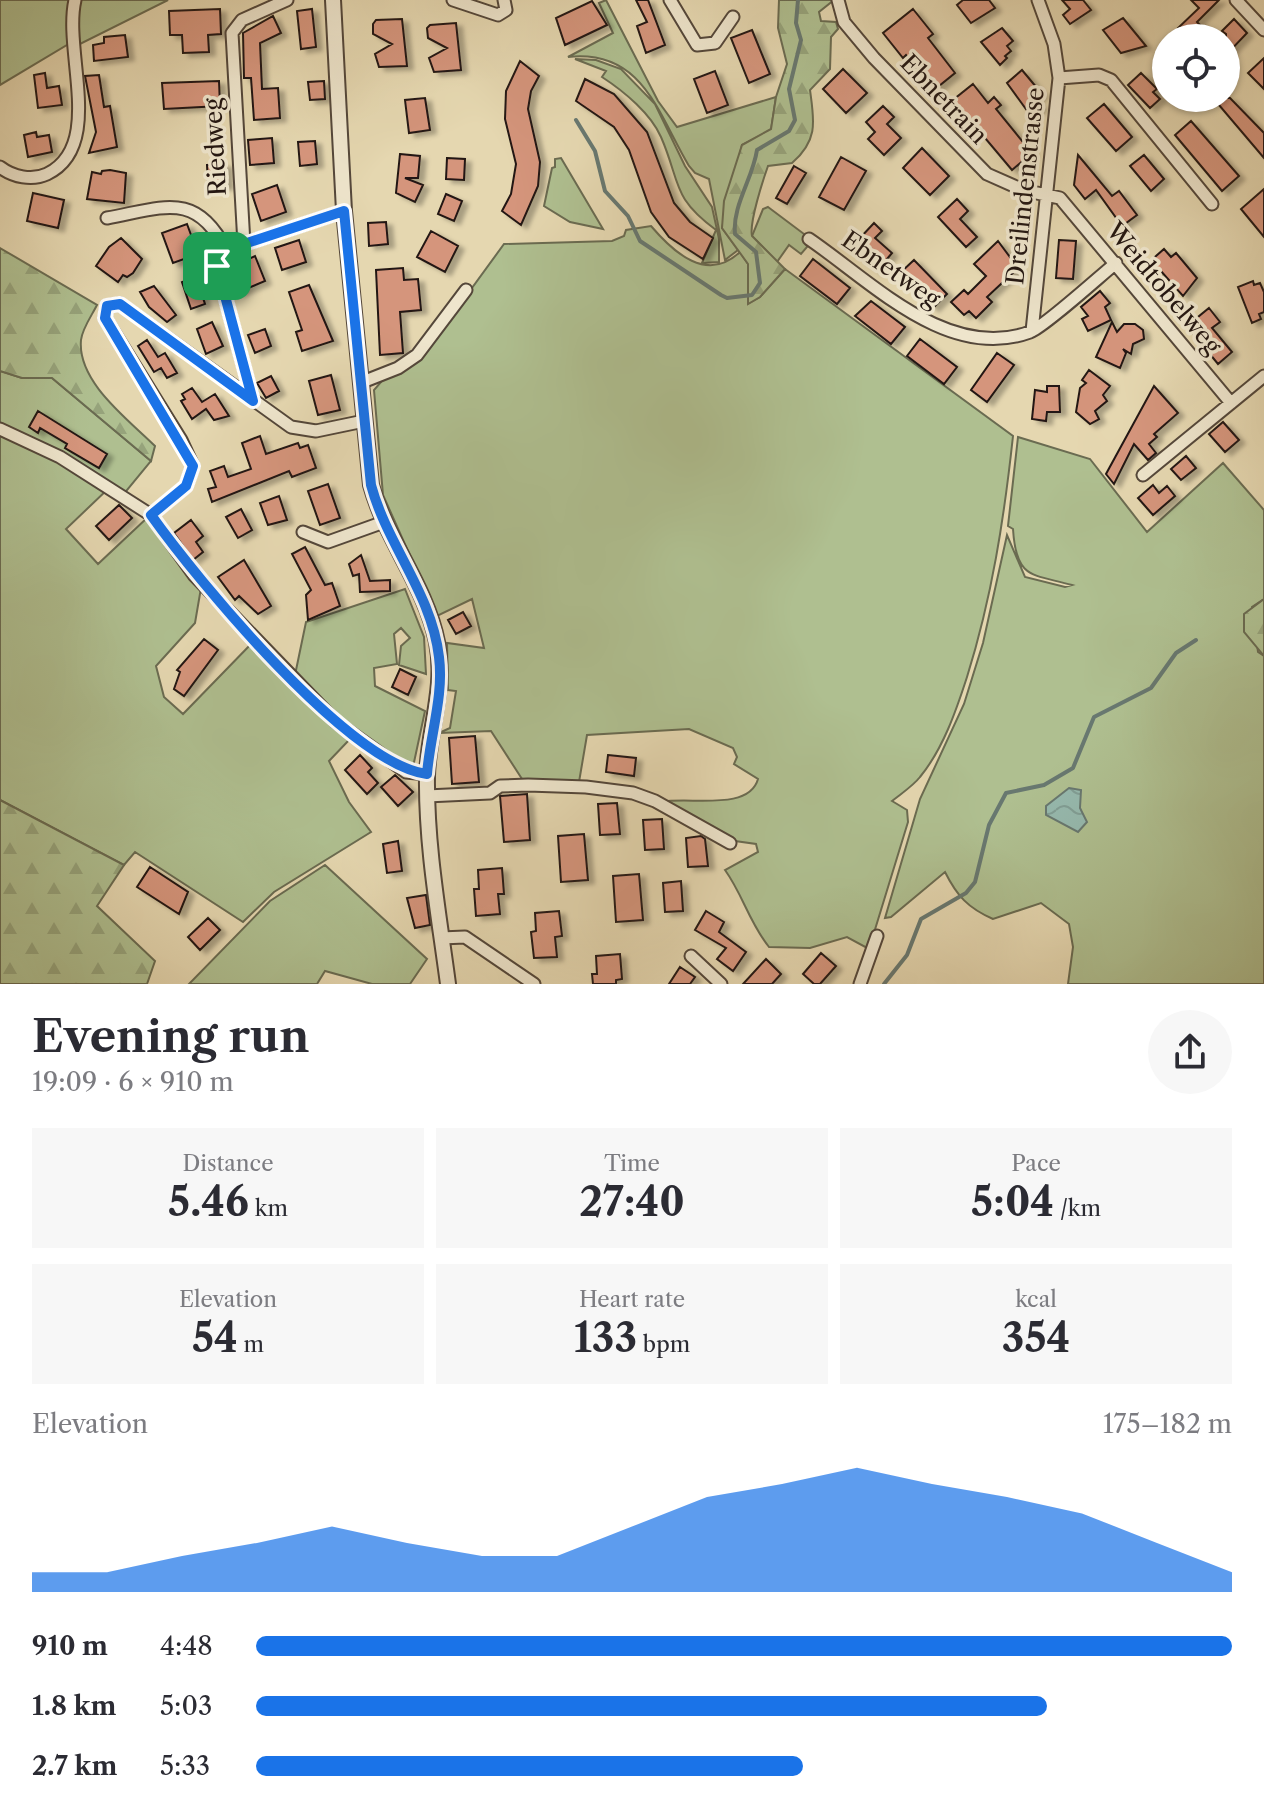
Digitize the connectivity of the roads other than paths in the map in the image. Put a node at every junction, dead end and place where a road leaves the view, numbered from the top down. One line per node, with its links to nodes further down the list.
1 (75, 0): 13 (street)
2 (287, 0): 19 (street, Riedweg)
3 (333, 0): 16 (street)
4 (453, 0): 5 (street)
5 (504, 0)
6 (670, 0): 10 (street)
7 (838, 0): 14 (street, Ebnetrain)
8 (1038, 0): 12 (street, Dreilindenstrasse)
9 (1236, 0): 11 (street)
10 (733, 17)
11 (1264, 30)
12 (1059, 78): 14 (street, Dreilindenstrasse); 15 (street)
13 (0, 167)
14 (1048, 193): 21 (street, Weidtobelweg); 23 (street, Dreilindenstrasse)
15 (1212, 204)
16 (344, 211): 19 (street); 25 (street)
17 (107, 218): 20 (street)
18 (809, 239): 23 (street, Ebnetweg)
19 (244, 244): 20 (street)
20 (226, 250): 26 (street)
21 (1116, 263): 23 (street); 27 (street, Weidtobelweg)
22 (466, 290): 25 (street)
23 (1032, 331)
24 (1264, 376): 27 (street)
25 (360, 383): 28 (street)
26 (253, 401): 28 (street); 31 (street)
27 (1231, 403): 30 (street)
28 (364, 421): 32 (street)
29 (0, 429): 31 (street)
30 (1143, 475)
31 (151, 515): 34 (street)
32 (384, 522): 33 (street); 34 (street)
33 (303, 532)
34 (427, 774): 35 (street)
35 (427, 796): 36 (street); 38 (street)
36 (730, 843)
37 (877, 936): 43 (street)
38 (441, 938): 40 (street); 41 (street)
39 (691, 956): 42 (street)
40 (448, 984)
41 (534, 984)
42 (721, 984)
43 (860, 984)

